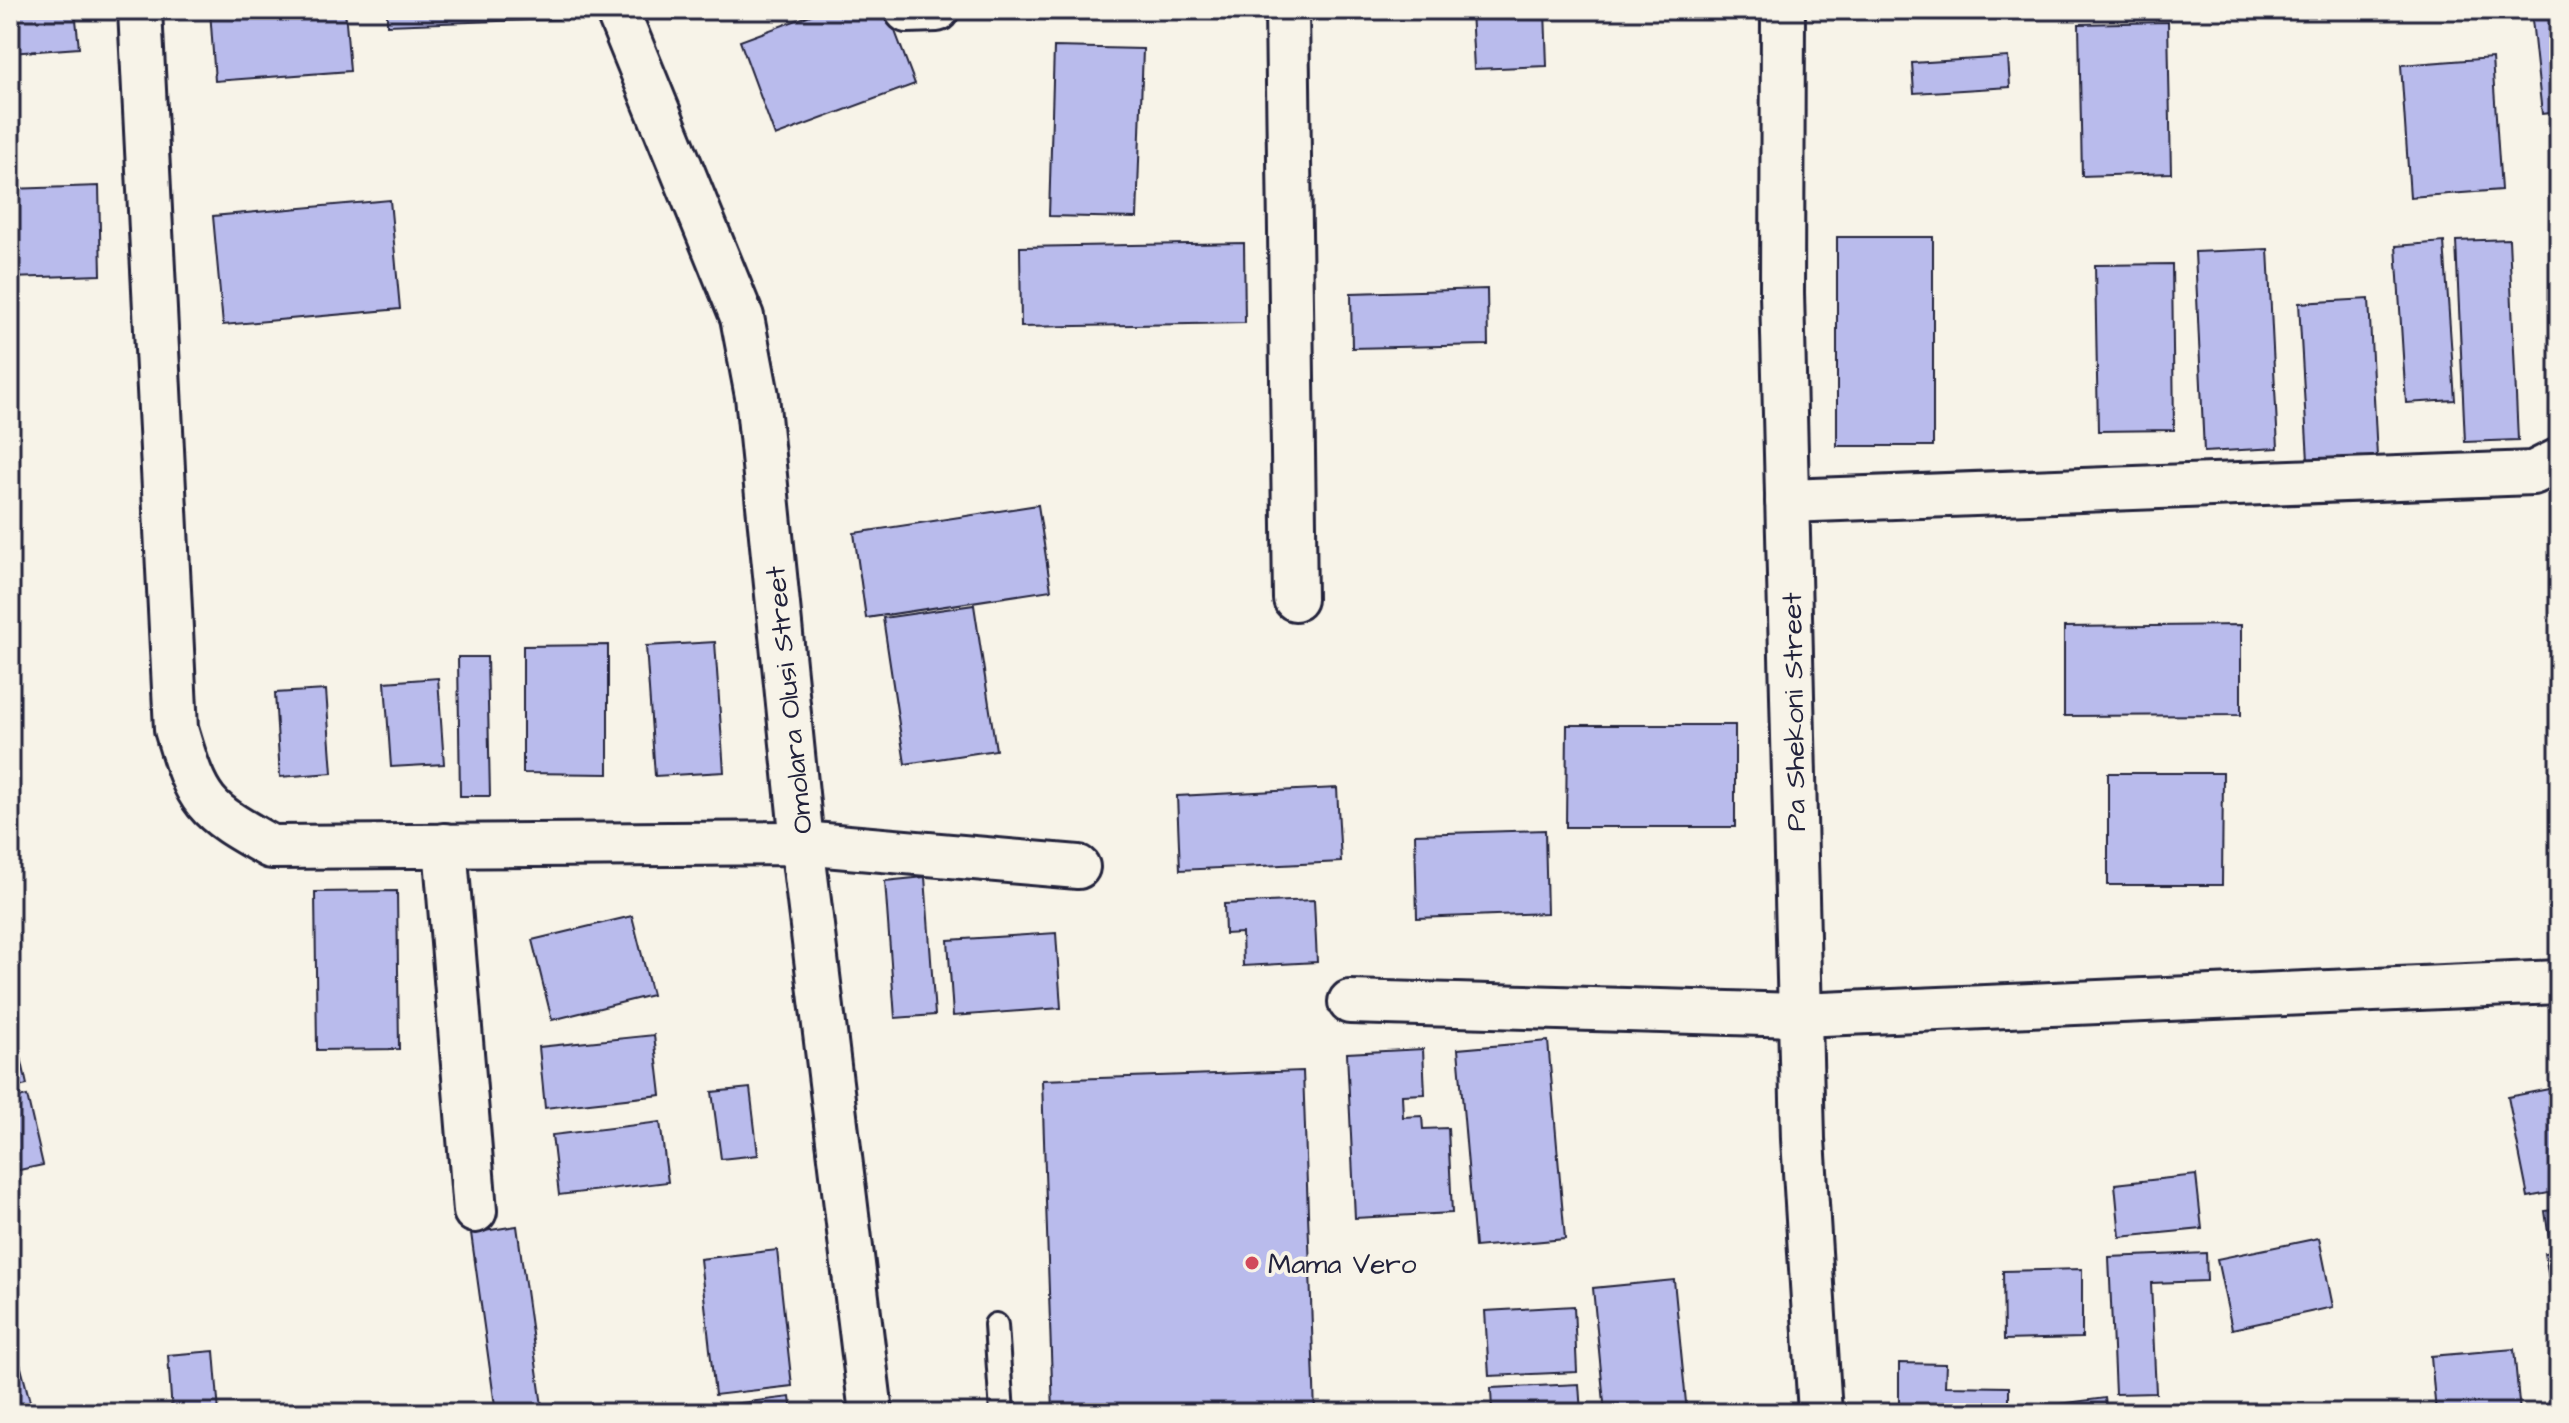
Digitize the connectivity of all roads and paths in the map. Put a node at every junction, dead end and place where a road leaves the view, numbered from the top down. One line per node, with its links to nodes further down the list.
1 (140, 10): 11 (street)
2 (617, 10): 10 (street, Omolara Olusi Street)
3 (937, 10): 6 (street)
4 (1287, 10): 9 (street)
5 (1783, 10): 8 (street, Pa Shekoni Street)
6 (907, 11)
7 (2559, 460): 8 (street)
8 (1787, 501): 15 (street, Pa Shekoni Street)
9 (1295, 599)
10 (802, 843): 11 (street); 12 (street); 18 (street, Omolara Olusi Street)
11 (445, 845): 16 (street)
12 (1078, 867)
13 (2559, 982): 15 (street)
14 (1350, 1002): 15 (street)
15 (1800, 1015): 20 (street, Pa Shekoni Street)
16 (475, 1211)
17 (996, 1325): 19 (lane)
18 (871, 1413)
19 (1002, 1413)
20 (1820, 1413)

